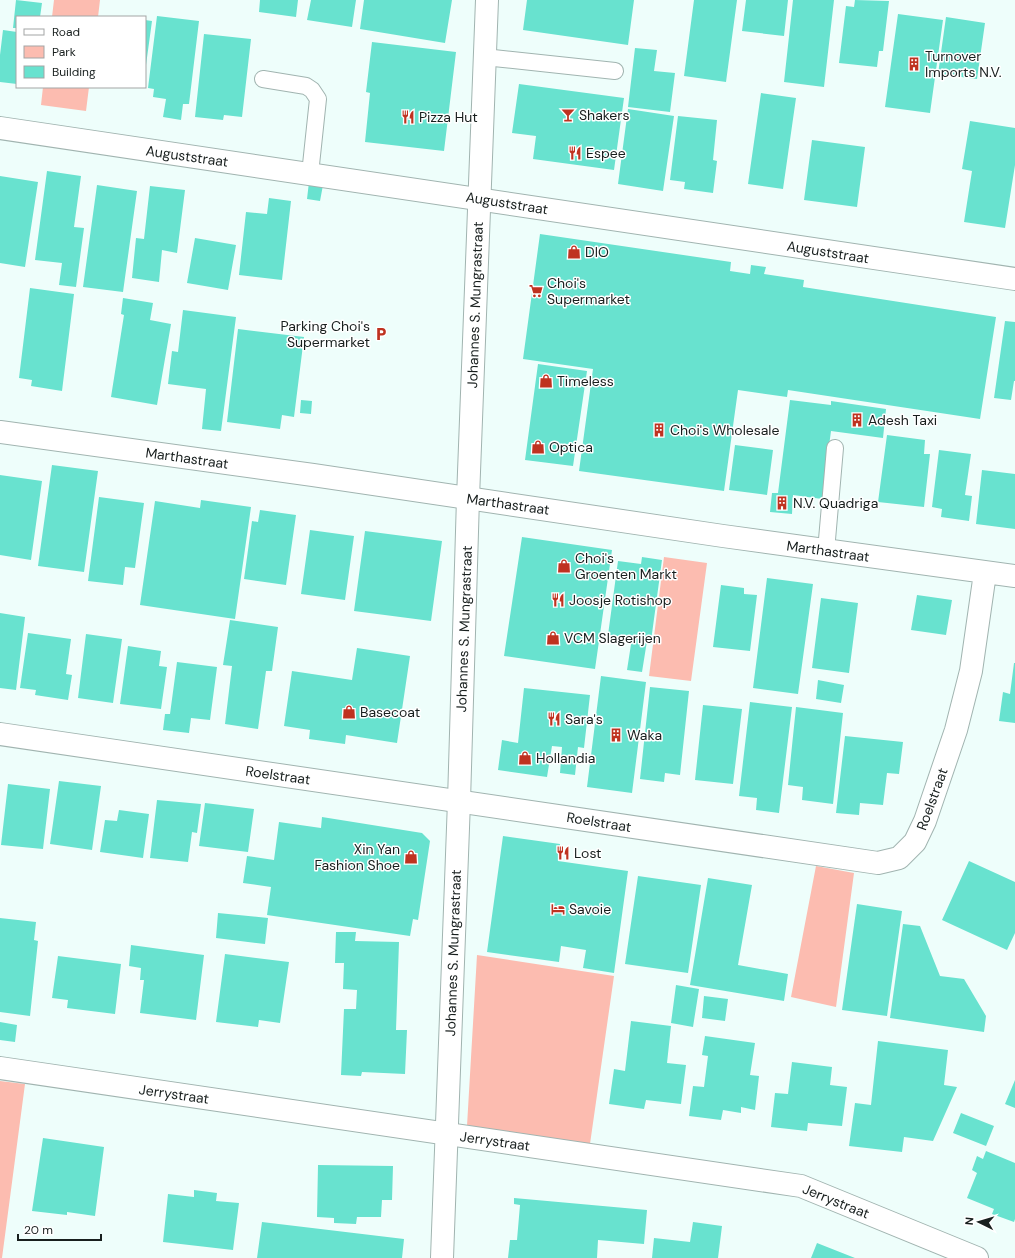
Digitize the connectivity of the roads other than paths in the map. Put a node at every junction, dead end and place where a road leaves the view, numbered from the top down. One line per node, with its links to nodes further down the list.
1 (486, 0): 2 (street, Johannes S. Mungrastraat)
2 (484, 57): 3 (lane); 7 (street, Johannes S. Mungrastraat)
3 (615, 71)
4 (263, 79): 6 (lane)
5 (0, 128): 6 (street, Auguststraat)
6 (310, 174): 7 (street, Auguststraat)
7 (479, 199): 8 (street, Auguststraat); 11 (street, Johannes S. Mungrastraat)
8 (1015, 279)
9 (0, 432): 11 (street, Marthastraat)
10 (835, 448): 12 (lane)
11 (468, 498): 12 (street, Marthastraat); 16 (street, Johannes S. Mungrastraat)
12 (826, 551): 13 (street, Marthastraat)
13 (985, 573): 14 (street, Marthastraat); 16 (street, Roelstraat)
14 (1015, 576)
15 (0, 734): 16 (street, Roelstraat)
16 (459, 801): 18 (street, Johannes S. Mungrastraat)
17 (0, 1068): 18 (street, Jerrystraat)
18 (446, 1134): 19 (street, Johannes S. Mungrastraat); 20 (street, Jerrystraat)
19 (442, 1258)
20 (977, 1258)

